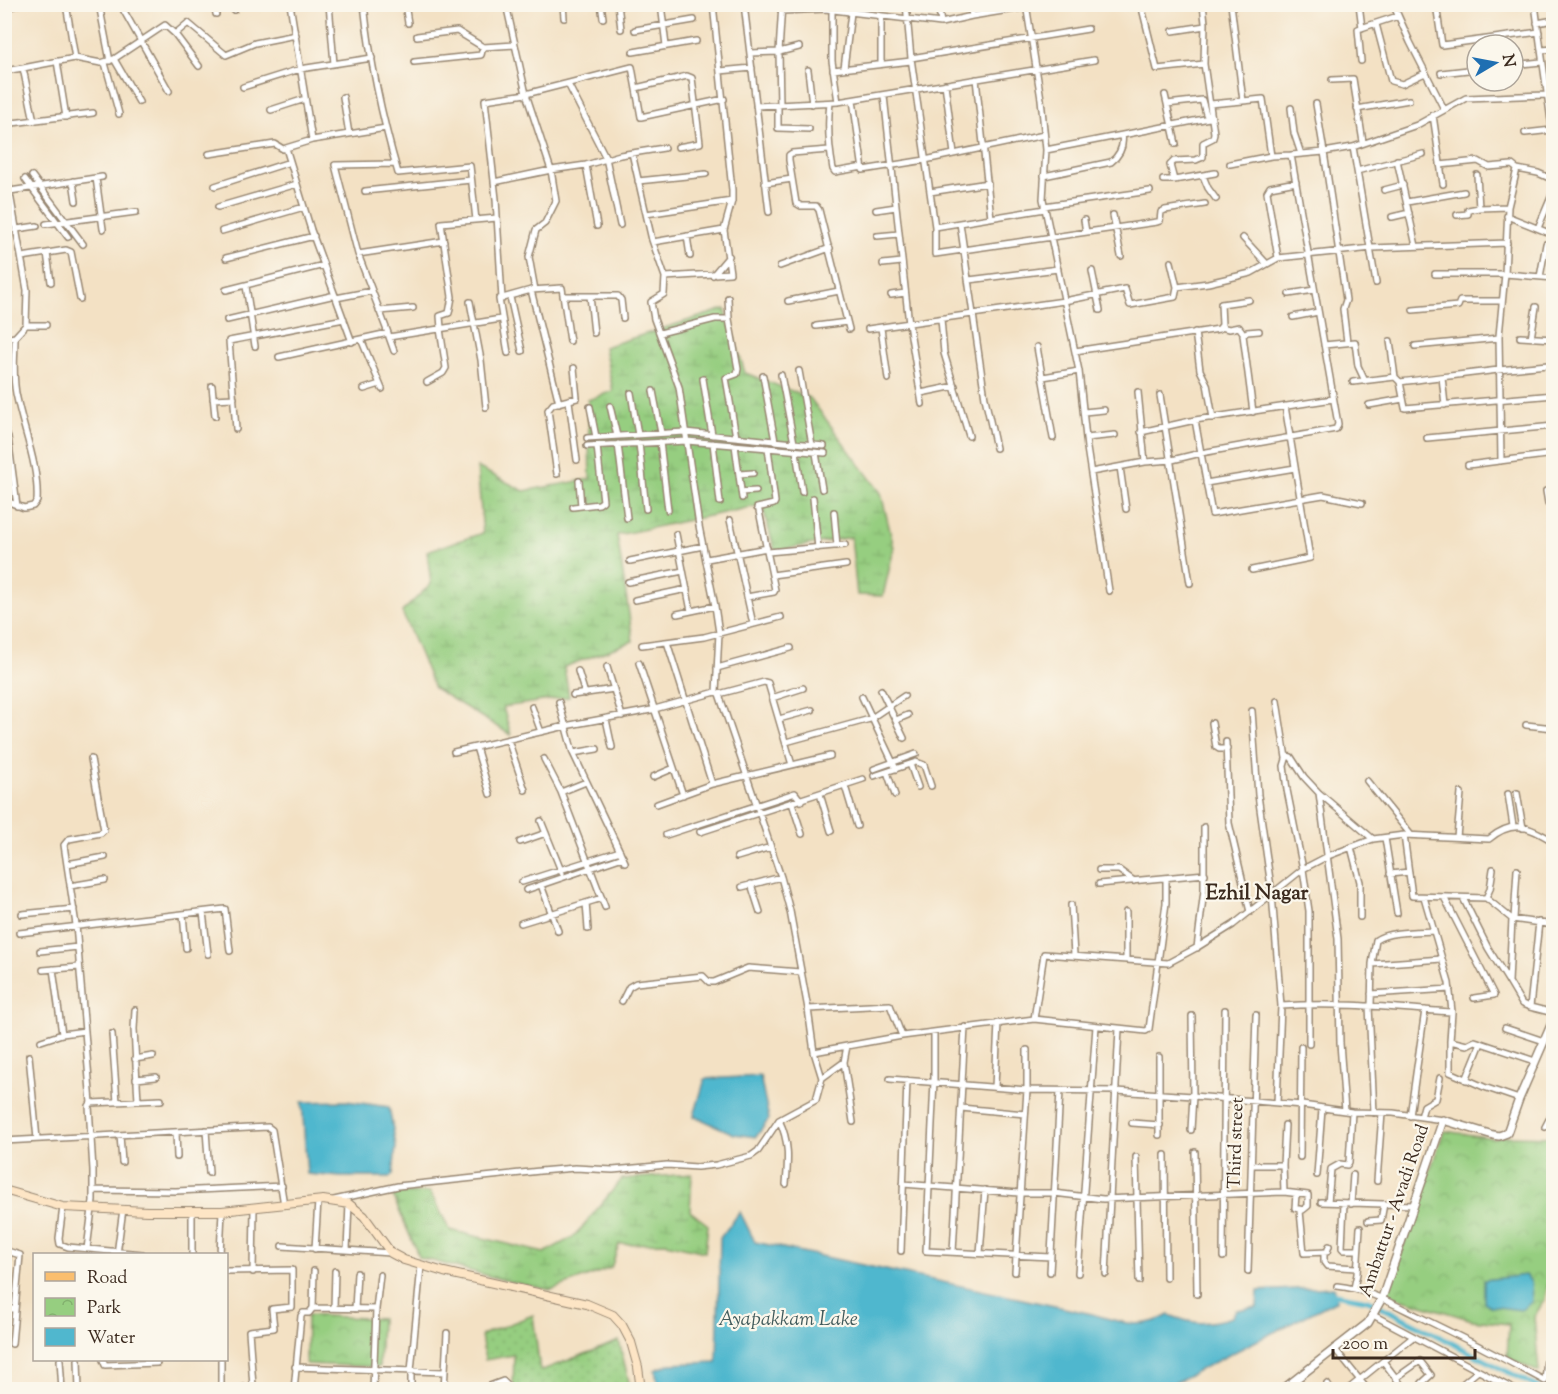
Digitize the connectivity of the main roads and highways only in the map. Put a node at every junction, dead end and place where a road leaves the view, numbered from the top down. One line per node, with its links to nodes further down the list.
1 (15, 4): 2 (main road)
2 (4, 7)
3 (4, 1191): 4 (main road)
4 (641, 1389)

